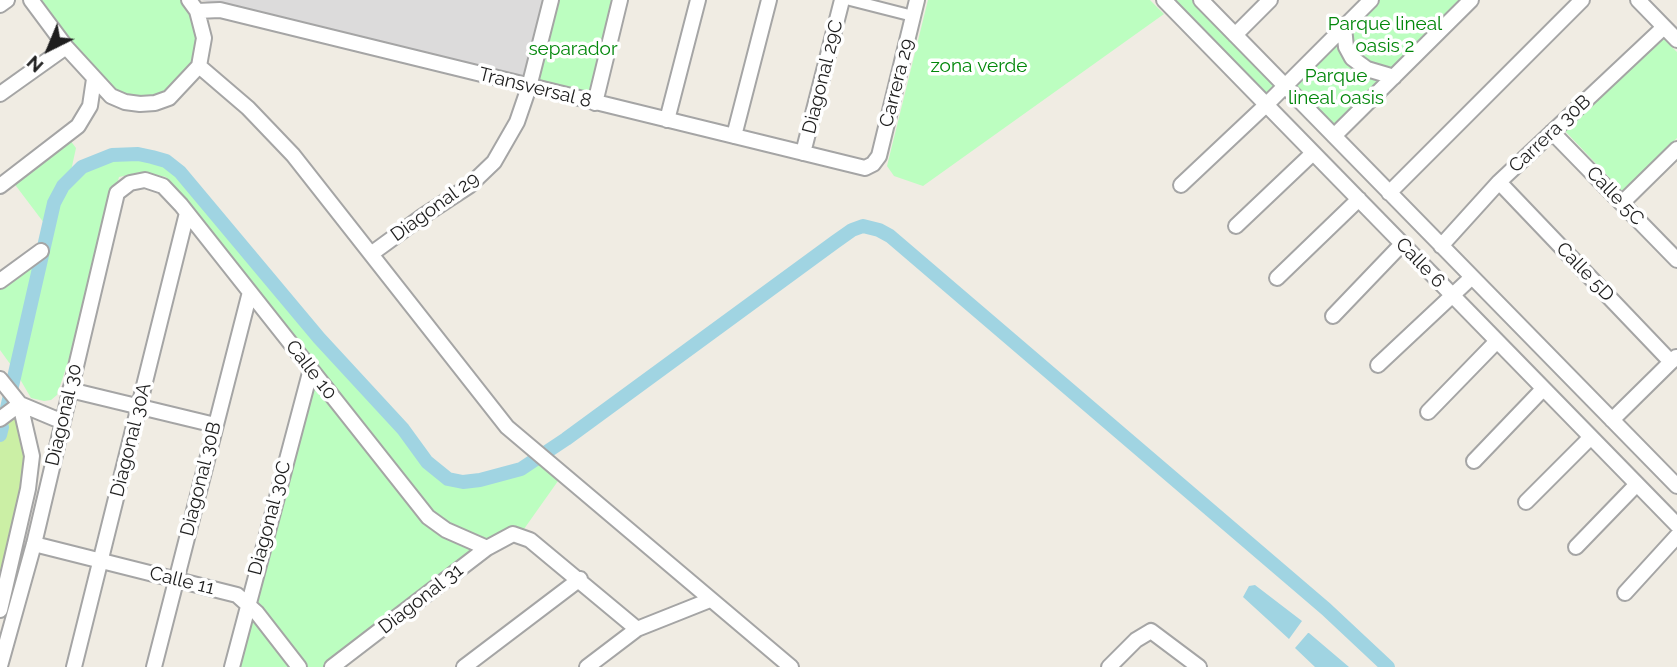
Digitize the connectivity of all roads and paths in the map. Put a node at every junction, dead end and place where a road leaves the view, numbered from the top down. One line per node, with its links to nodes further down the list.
1 (7, 0): 17 (street)
2 (31, 0): 24 (street)
3 (551, 0): 29 (street, Diagonal 29)
4 (620, 0): 31 (street)
5 (698, 0): 33 (street)
6 (769, 0): 35 (street)
7 (842, 0): 38 (street, Diagonal 29C)
8 (850, 0): 19 (street)
9 (917, 0): 19 (street, Carrera 29)
10 (1164, 0): 32 (street, Calle 6)
11 (1201, 0): 22 (street, Calle 6)
12 (1270, 0): 22 (street)
13 (1371, 0): 20 (street)
14 (1471, 0): 26 (street)
15 (1582, 0): 45 (street)
16 (1638, 0): 21 (street)
17 (0, 5)
18 (193, 6): 25 (street); 29 (street, Transversal 8)
19 (913, 16): 40 (street, Carrera 29)
20 (1344, 27): 26 (street); 28 (street)
21 (1664, 27): 23 (street); 34 (street, Carrera 30B)
22 (1235, 35): 28 (street, Calle 6)
23 (1677, 40)
24 (66, 47): 27 (street); 30 (street)
25 (200, 66): 27 (street); 53 (street)
26 (1394, 77): 36 (street)
27 (94, 79): 44 (street)
28 (1285, 86): 32 (street); 36 (street, Calle 6)
29 (529, 87): 31 (street, Transversal 8); 53 (street, Diagonal 29)
30 (0, 94)
31 (595, 103): 33 (street, Transversal 8)
32 (1266, 105): 39 (street, Calle 6); 43 (street)
33 (667, 120): 35 (street, Transversal 8)
34 (1552, 132): 42 (street, Carrera 30B); 47 (street, Calle 5C)
35 (734, 136): 38 (street, Transversal 8)
36 (1334, 136): 45 (street, Calle 6)
37 (1677, 149): 47 (street)
38 (803, 153): 40 (street, Transversal 8)
39 (1313, 153): 46 (street, Calle 6); 49 (street)
40 (873, 164)
41 (145, 180): 48 (street, Calle 10); 67 (street, Diagonal 30)
42 (1499, 182): 51 (street, Carrera 30B); 62 (street, Calle 5D)
43 (1181, 185)
44 (0, 186)
45 (1389, 192): 51 (street, Calle 6)
46 (1359, 200): 50 (street, Calle 6); 56 (street)
47 (1622, 203): 54 (street, Calle 5C)
48 (187, 213): 58 (street, Calle 10); 69 (street, Diagonal 30A)
49 (1236, 226)
50 (1402, 244): 59 (street, Calle 6); 60 (street)
51 (1441, 246): 55 (street, Calle 6)
52 (41, 251): 57 (street)
53 (371, 254): 89 (street)
54 (1676, 256)
55 (1472, 277): 59 (street); 72 (street, Calle 6)
56 (1277, 278)
57 (0, 281)
58 (250, 292): 64 (street, Calle 10); 74 (street, Diagonal 30B)
59 (1453, 296): 61 (street, Calle 6); 63 (street)
60 (1333, 316)
61 (1497, 341): 66 (street, Calle 6); 70 (street)
62 (1674, 359): 72 (street)
63 (1378, 365)
64 (311, 369): 84 (street, Calle 10); 90 (street, Diagonal 30C)
65 (0, 379): 68 (street)
66 (1543, 389): 75 (street, Calle 6); 76 (street)
67 (70, 390): 69 (street); 73 (street, Diagonal 30)
68 (16, 400): 71 (street); 73 (street); 91 (street, Diagonal 30)
69 (139, 405): 74 (street); 85 (street, Diagonal 30A)
70 (1428, 412)
71 (0, 419)
72 (1612, 420): 77 (street, Calle 6)
73 (62, 422): 82 (street, Diagonal 30)
74 (215, 425): 86 (street, Diagonal 30B)
75 (1591, 437): 78 (street, Calle 6); 79 (street)
76 (1474, 461)
77 (1674, 479)
78 (1637, 484): 80 (street, Calle 6); 83 (street)
79 (1526, 502)
80 (1677, 525)
81 (1677, 536): 88 (street)
82 (34, 544): 85 (street, Calle 11); 93 (street, Diagonal 30)
83 (1576, 547)
84 (487, 548): 87 (street, Diagonal 31); 98 (street, Diagonal 31)
85 (100, 560): 86 (street, Calle 11); 94 (street, Diagonal 30A)
86 (176, 579): 90 (street, Calle 11); 95 (street, Diagonal 30B)
87 (580, 579): 92 (street); 99 (street)
88 (1625, 593)
89 (710, 600): 92 (street); 101 (street)
90 (247, 604): 96 (street, Diagonal 30C); 97 (street, Calle 11)
91 (0, 610)
92 (638, 629): 100 (street)
93 (0, 666)
94 (74, 667)
95 (153, 667)
96 (232, 667)
97 (299, 667)
98 (332, 667)
99 (464, 667)
100 (587, 667)
101 (790, 667)
102 (1109, 667): 103 (street)
103 (1199, 667)

